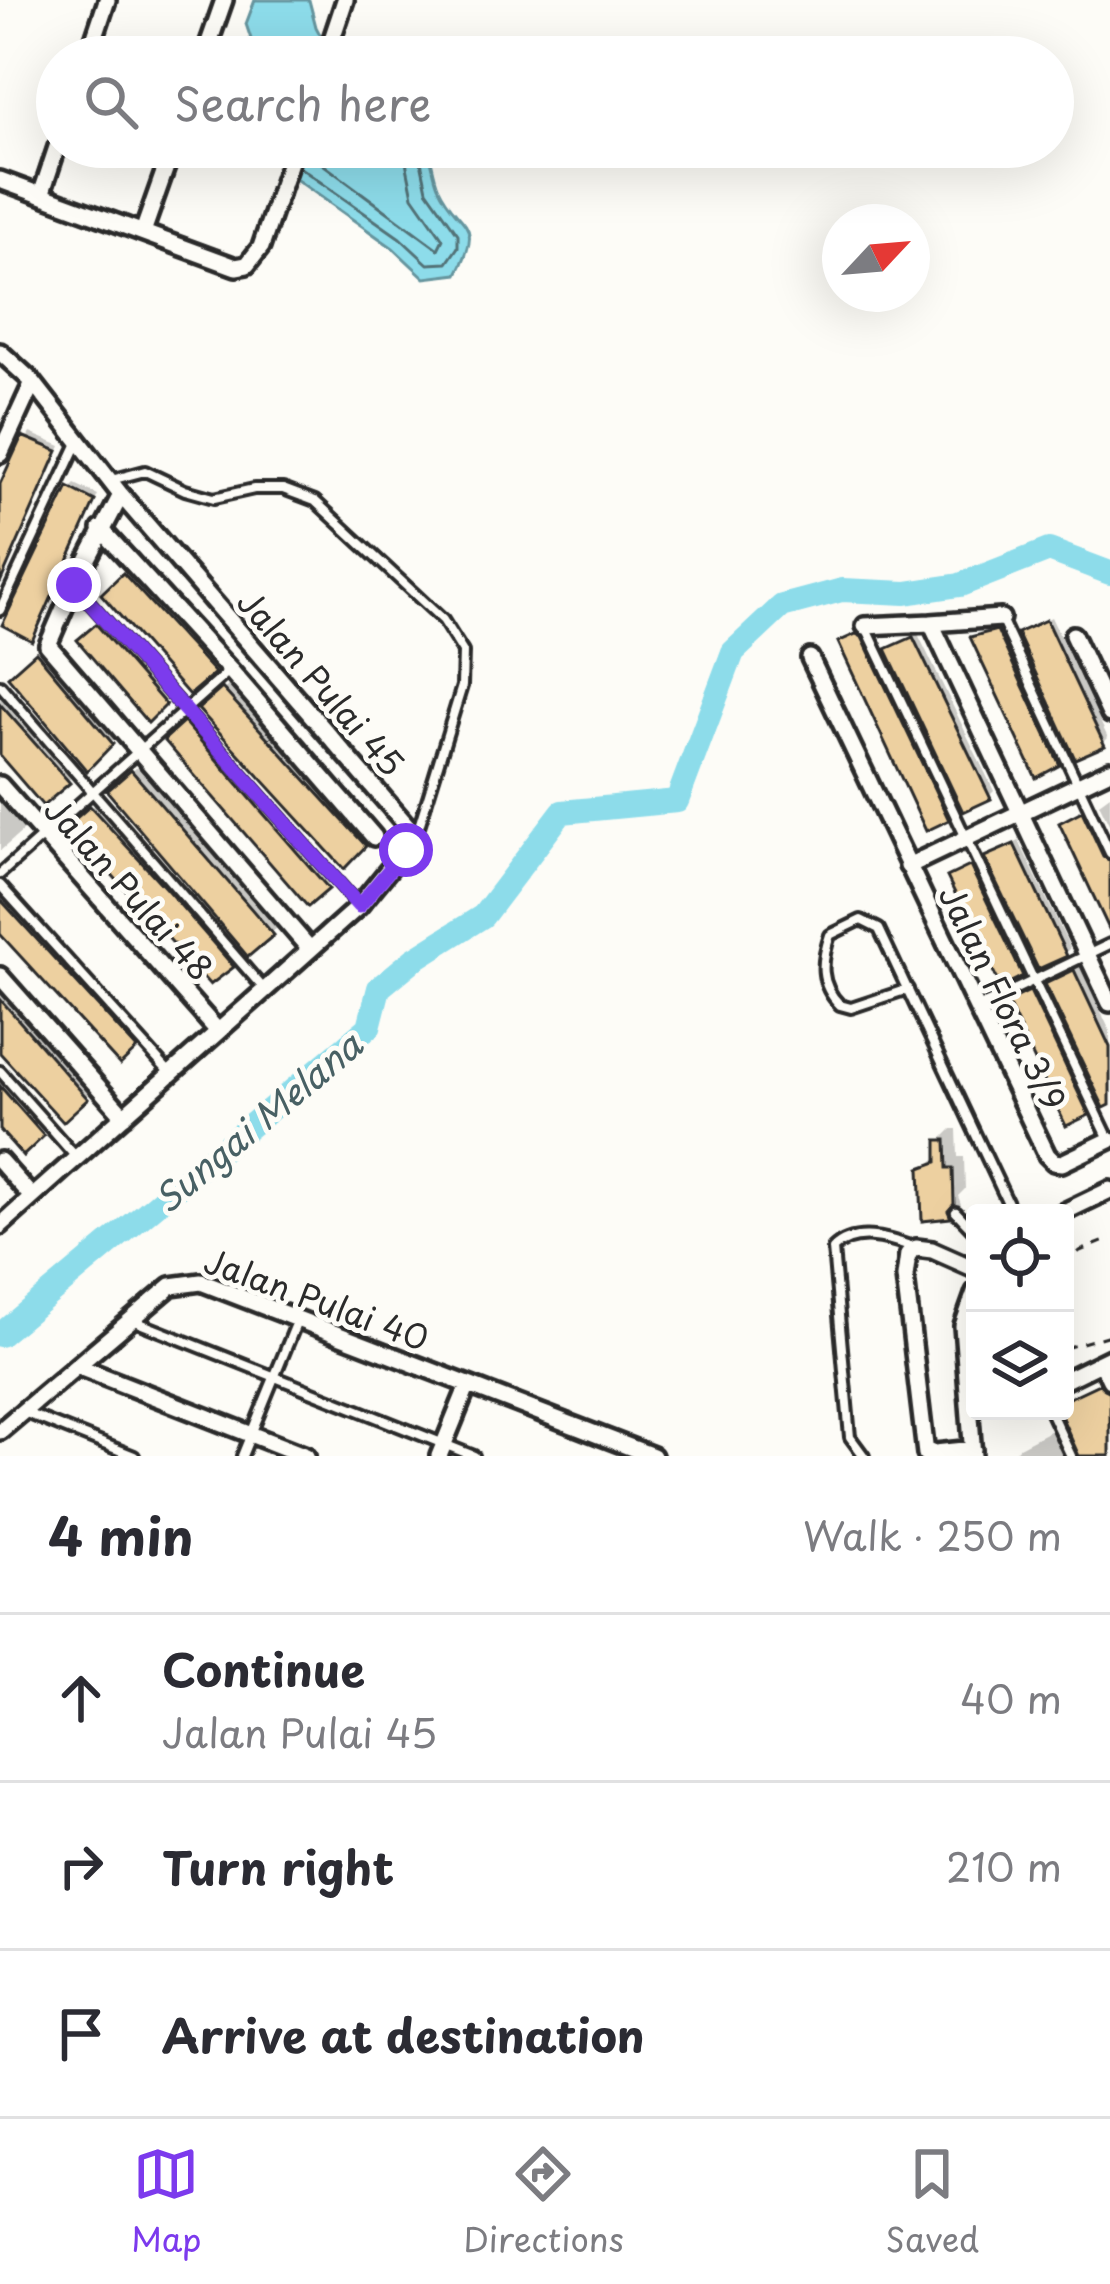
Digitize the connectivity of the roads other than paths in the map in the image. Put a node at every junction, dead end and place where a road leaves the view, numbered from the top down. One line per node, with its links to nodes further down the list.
1 (107, 0): 4 (street)
2 (224, 0): 5 (street)
3 (345, 0): 6 (street)
4 (95, 36)
5 (211, 36)
6 (333, 36)
7 (50, 168): 11 (street)
8 (165, 168): 12 (street)
9 (288, 168): 12 (street)
10 (0, 180): 11 (street)
11 (40, 195): 12 (street)
12 (143, 232)
13 (0, 352): 14 (street, Jalan Pulai 45)
14 (33, 382): 15 (street, Jalan Pulai 45); 16 (street)
15 (79, 442): 17 (street, Jalan Pulai 45); 21 (lane)
16 (0, 454)
17 (109, 480): 18 (street, Jalan Pulai 45); 38 (lane)
18 (121, 495): 19 (street); 38 (street, Jalan Pulai 45)
19 (101, 530): 20 (street); 27 (street)
20 (74, 585): 29 (lane); 31 (street)
21 (0, 610)
22 (1000, 618): 23 (street); 34 (lane)
23 (931, 623): 24 (street); 36 (street)
24 (866, 626): 40 (lane)
25 (1073, 635): 30 (street)
26 (810, 658): 42 (street, Jalan Flora 3/9)
27 (230, 670): 29 (lane); 39 (street)
28 (0, 685): 35 (lane)
29 (185, 709): 31 (lane); 45 (lane)
30 (1110, 714)
31 (137, 750): 35 (lane); 47 (street)
32 (1110, 770): 34 (street)
33 (0, 785): 37 (street, Jalan Pulai 48)
34 (1078, 785): 36 (street); 41 (lane)
35 (92, 791): 37 (lane); 52 (lane)
36 (1020, 813): 40 (street); 48 (street)
37 (42, 835): 43 (lane); 55 (street, Jalan Pulai 48)
38 (416, 836): 45 (street)
39 (374, 837)
40 (966, 839): 42 (street); 50 (lane)
41 (1110, 853)
42 (908, 866): 54 (street, Jalan Flora 3/9)
43 (0, 874)
44 (0, 885): 57 (lane)
45 (359, 906): 47 (street)
46 (1110, 944): 48 (lane)
47 (308, 947): 52 (street)
48 (1087, 955): 50 (lane); 53 (street)
49 (0, 976): 58 (street)
50 (1034, 980): 54 (lane); 59 (lane)
51 (908, 988): 51 (lane); 64 (lane)
52 (264, 989): 55 (street)
53 (1110, 1003)
54 (976, 1008): 59 (street, Jalan Flora 3/9)
55 (215, 1029): 57 (street)
56 (0, 1071): 60 (lane)
57 (170, 1073): 58 (street)
58 (124, 1116): 60 (street)
59 (1110, 1140)
60 (76, 1158): 63 (street)
61 (0, 1161): 63 (street)
62 (1110, 1190): 65 (street)
63 (32, 1197): 68 (street)
64 (1010, 1204)
65 (1074, 1207)
66 (956, 1212): 67 (lane)
67 (966, 1223)
68 (0, 1226)
69 (916, 1247): 70 (street); 86 (street); 92 (lane)
70 (966, 1265)
71 (968, 1312): 85 (street)
72 (298, 1319): 73 (street, Jalan Pulai 40); 77 (lane); 79 (street, Jalan Pulai 40)
73 (132, 1320): 75 (street, Jalan Pulai 40); 77 (lane)
74 (1106, 1360): 76 (street); 78 (street)
75 (79, 1366): 80 (street, Jalan Pulai 40); 83 (street)
76 (1074, 1376)
77 (274, 1377): 83 (lane); 84 (lane)
78 (1110, 1380)
79 (468, 1385): 84 (street); 91 (street, Jalan Pulai 40)
80 (23, 1412): 82 (street, Jalan Pulai 40); 87 (lane)
81 (1054, 1420): 93 (lane)
82 (0, 1431)
83 (251, 1435): 88 (lane); 89 (street)
84 (442, 1450): 90 (lane)
85 (973, 1452): 86 (street)
86 (919, 1455)
87 (134, 1456)
88 (242, 1456)
89 (306, 1456)
90 (474, 1456)
91 (653, 1456)
92 (864, 1456)
93 (1071, 1456)

